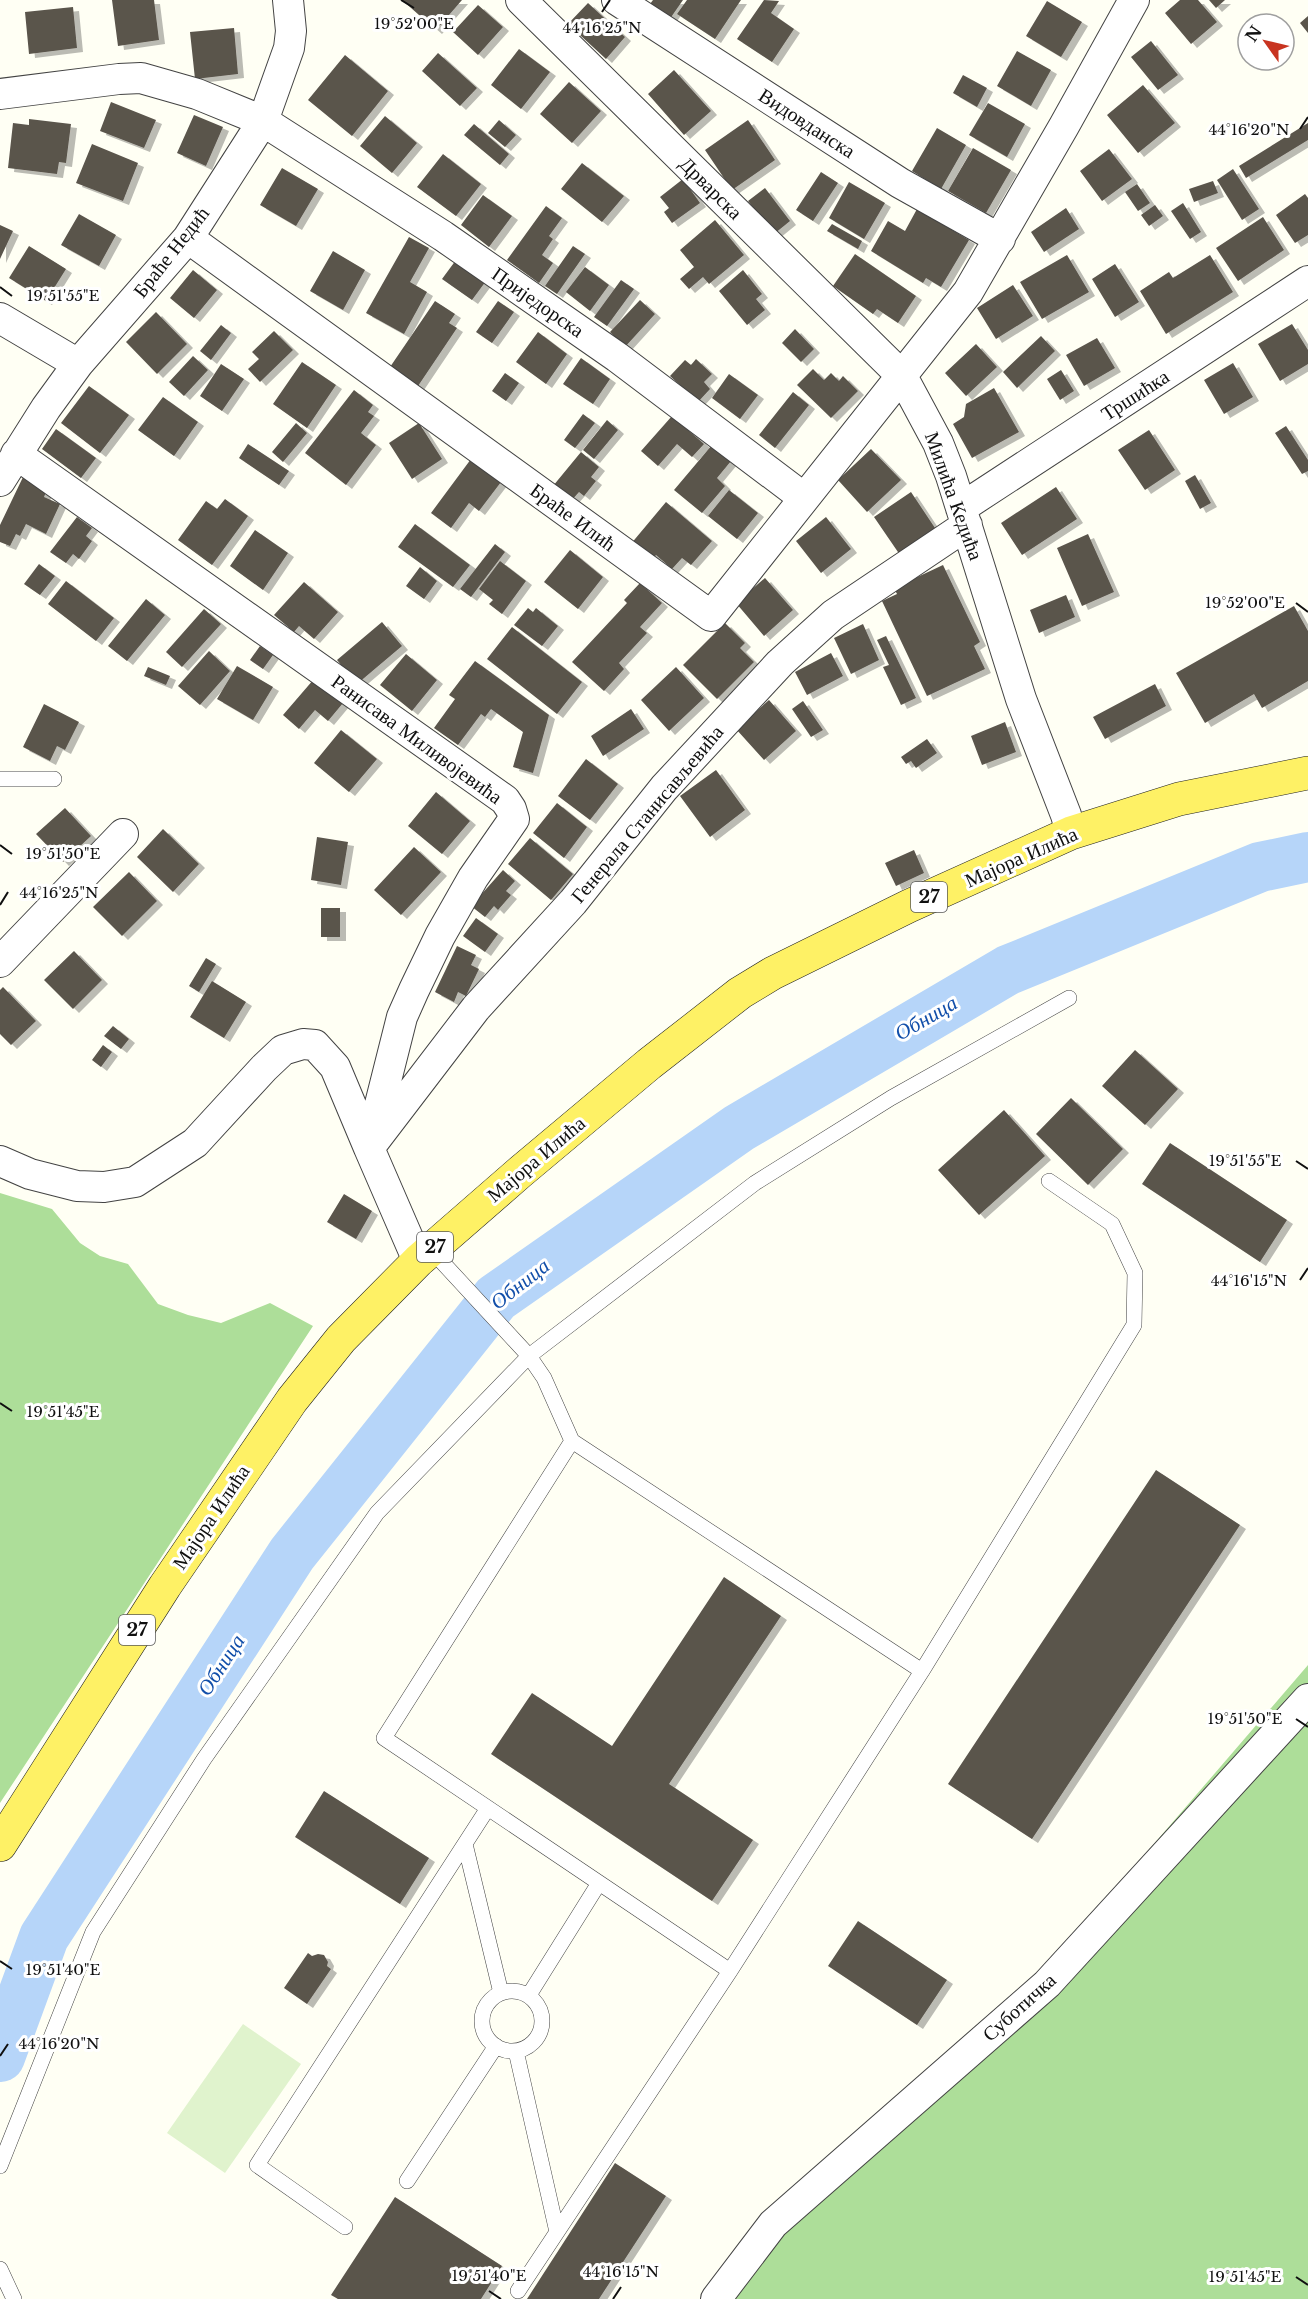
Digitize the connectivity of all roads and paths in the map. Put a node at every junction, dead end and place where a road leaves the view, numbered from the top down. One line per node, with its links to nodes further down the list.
1 (288, 0): 6 (street, Браће Недић)
2 (521, 0): 12 (street, Дрварска)
3 (617, 0): 8 (street, Видовданска)
4 (1134, 0): 8 (street)
5 (0, 94): 6 (street, Приједорска)
6 (263, 121): 7 (street, Браће Недић); 15 (street, Приједорска)
7 (188, 238): 11 (street, Браће Недић); 15 (street, Браће Илић)
8 (1000, 239): 12 (street)
9 (1308, 281): 16 (street, Тршићка)
10 (0, 318): 11 (street)
11 (78, 364): 13 (street, Браће Недић)
12 (902, 376): 15 (street, Браће Илић); 16 (street, Милића Кедића)
13 (16, 454): 14 (street, Браће Недић); 24 (street, Ранисава Миливојевића)
14 (0, 481)
15 (804, 498)
16 (964, 517): 20 (street, Милића Кедића); 24 (street, Генерала Станисављевића)
17 (1308, 773): 20 (main road, Мајора Илића / 27)
18 (0, 779): 19 (lane)
19 (54, 779)
20 (1071, 833): 27 (main road, Мајора Илића / 27)
21 (123, 834): 22 (street)
22 (0, 962)
23 (1069, 998): 28 (lane)
24 (369, 1148): 25 (street); 27 (street)
25 (0, 1161)
26 (1049, 1181): 30 (lane)
27 (424, 1256): 28 (lane); 34 (main road, Мајора Илића / 27)
28 (524, 1351): 29 (lane); 41 (lane)
29 (572, 1441): 30 (lane); 32 (lane)
30 (922, 1671): 36 (lane)
31 (1308, 1699): 48 (street, Суботичка)
32 (488, 1808): 33 (lane); 35 (lane)
33 (465, 1844): 37 (lane); 43 (lane)
34 (0, 1845)
35 (599, 1883): 36 (lane); 38 (lane)
36 (730, 1971): 44 (lane)
37 (501, 1993): 38 (lane); 39 (lane)
38 (529, 1995): 40 (lane)
39 (496, 2046): 40 (lane); 42 (lane)
40 (516, 2051): 44 (lane)
41 (0, 2166)
42 (407, 2181)
43 (345, 2227)
44 (557, 2232): 46 (lane)
45 (0, 2269): 47 (lane)
46 (518, 2291)
47 (15, 2299)
48 (716, 2299)

